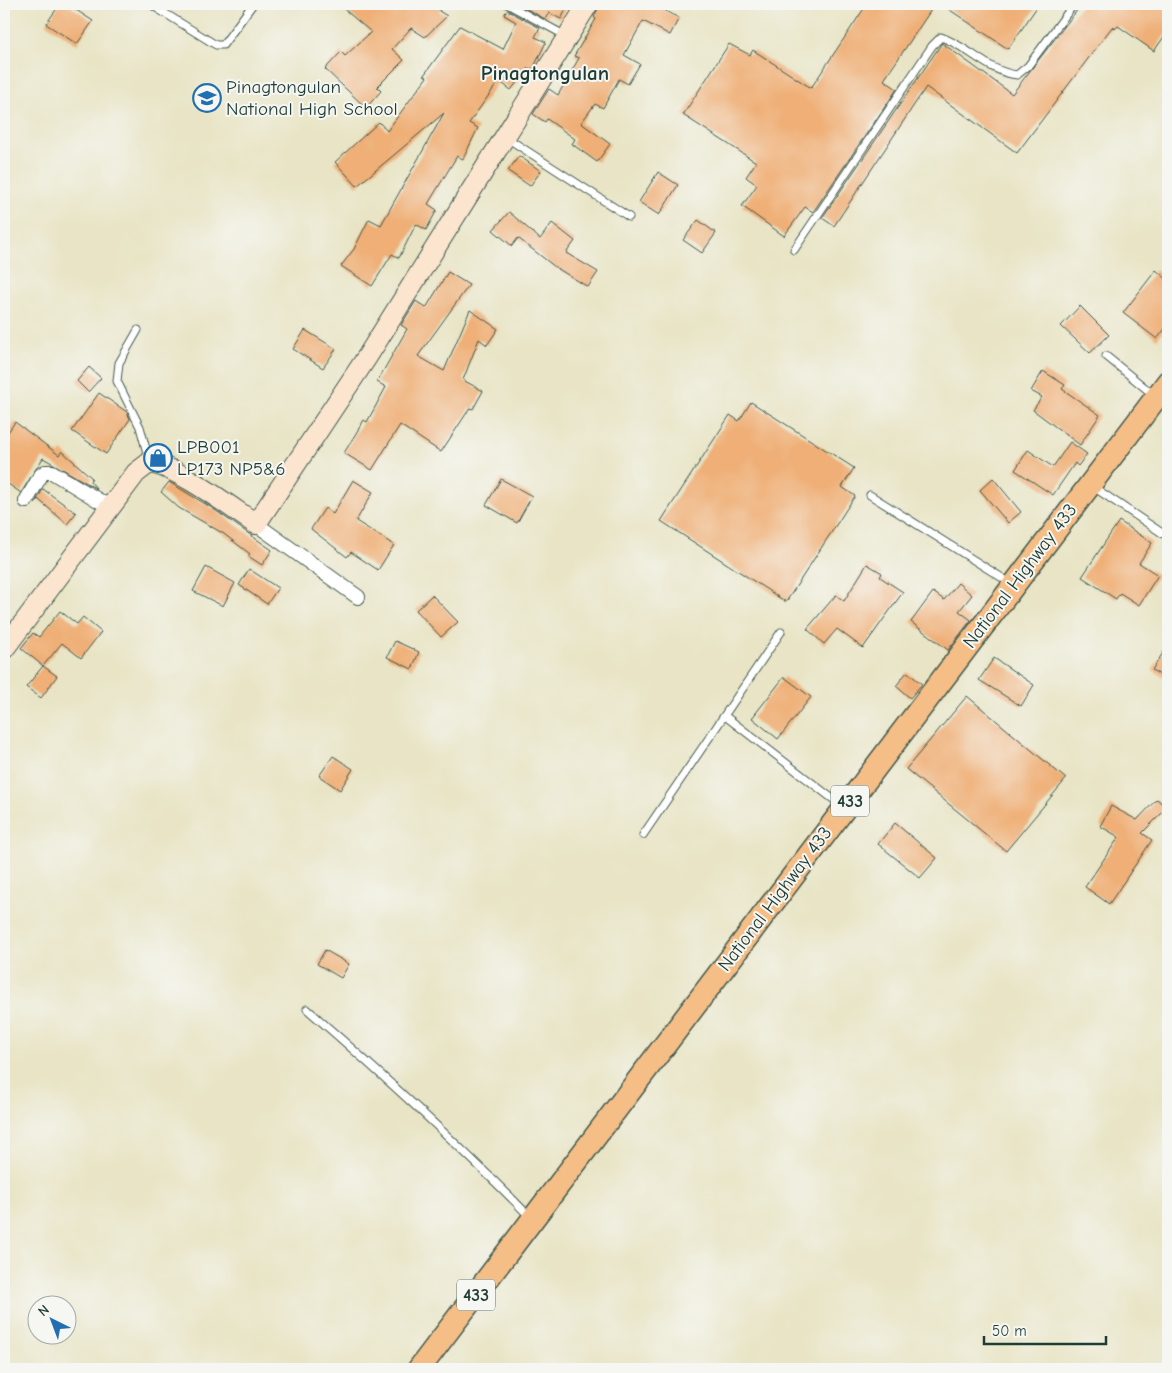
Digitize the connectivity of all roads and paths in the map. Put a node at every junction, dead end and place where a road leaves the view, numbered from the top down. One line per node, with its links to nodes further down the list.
1 (150, 4): 2 (lane)
2 (253, 4)
3 (507, 4): 6 (lane)
4 (588, 4): 6 (street)
5 (1074, 4): 9 (lane)
6 (566, 36): 7 (street)
7 (505, 136): 8 (lane); 18 (street)
8 (629, 217)
9 (794, 250)
10 (138, 330): 13 (lane)
11 (1106, 356): 12 (lane)
12 (1163, 390): 14 (main road, National Highway 433 / 433)
13 (150, 463): 17 (street); 18 (street)
14 (1089, 484): 19 (lane); 20 (main road, National Highway 433 / 433)
15 (870, 495): 20 (lane)
16 (26, 501): 17 (street)
17 (111, 508): 23 (street)
18 (256, 524): 21 (street)
19 (1168, 537)
20 (1013, 585): 25 (main road, National Highway 433 / 433)
21 (358, 597)
22 (781, 632): 24 (lane)
23 (4, 649)
24 (725, 716): 25 (lane); 26 (lane)
25 (844, 808): 28 (main road, National Highway 433 / 433)
26 (643, 835)
27 (307, 1009): 28 (lane)
28 (534, 1221): 29 (main road, National Highway 433 / 433)
29 (419, 1369)

